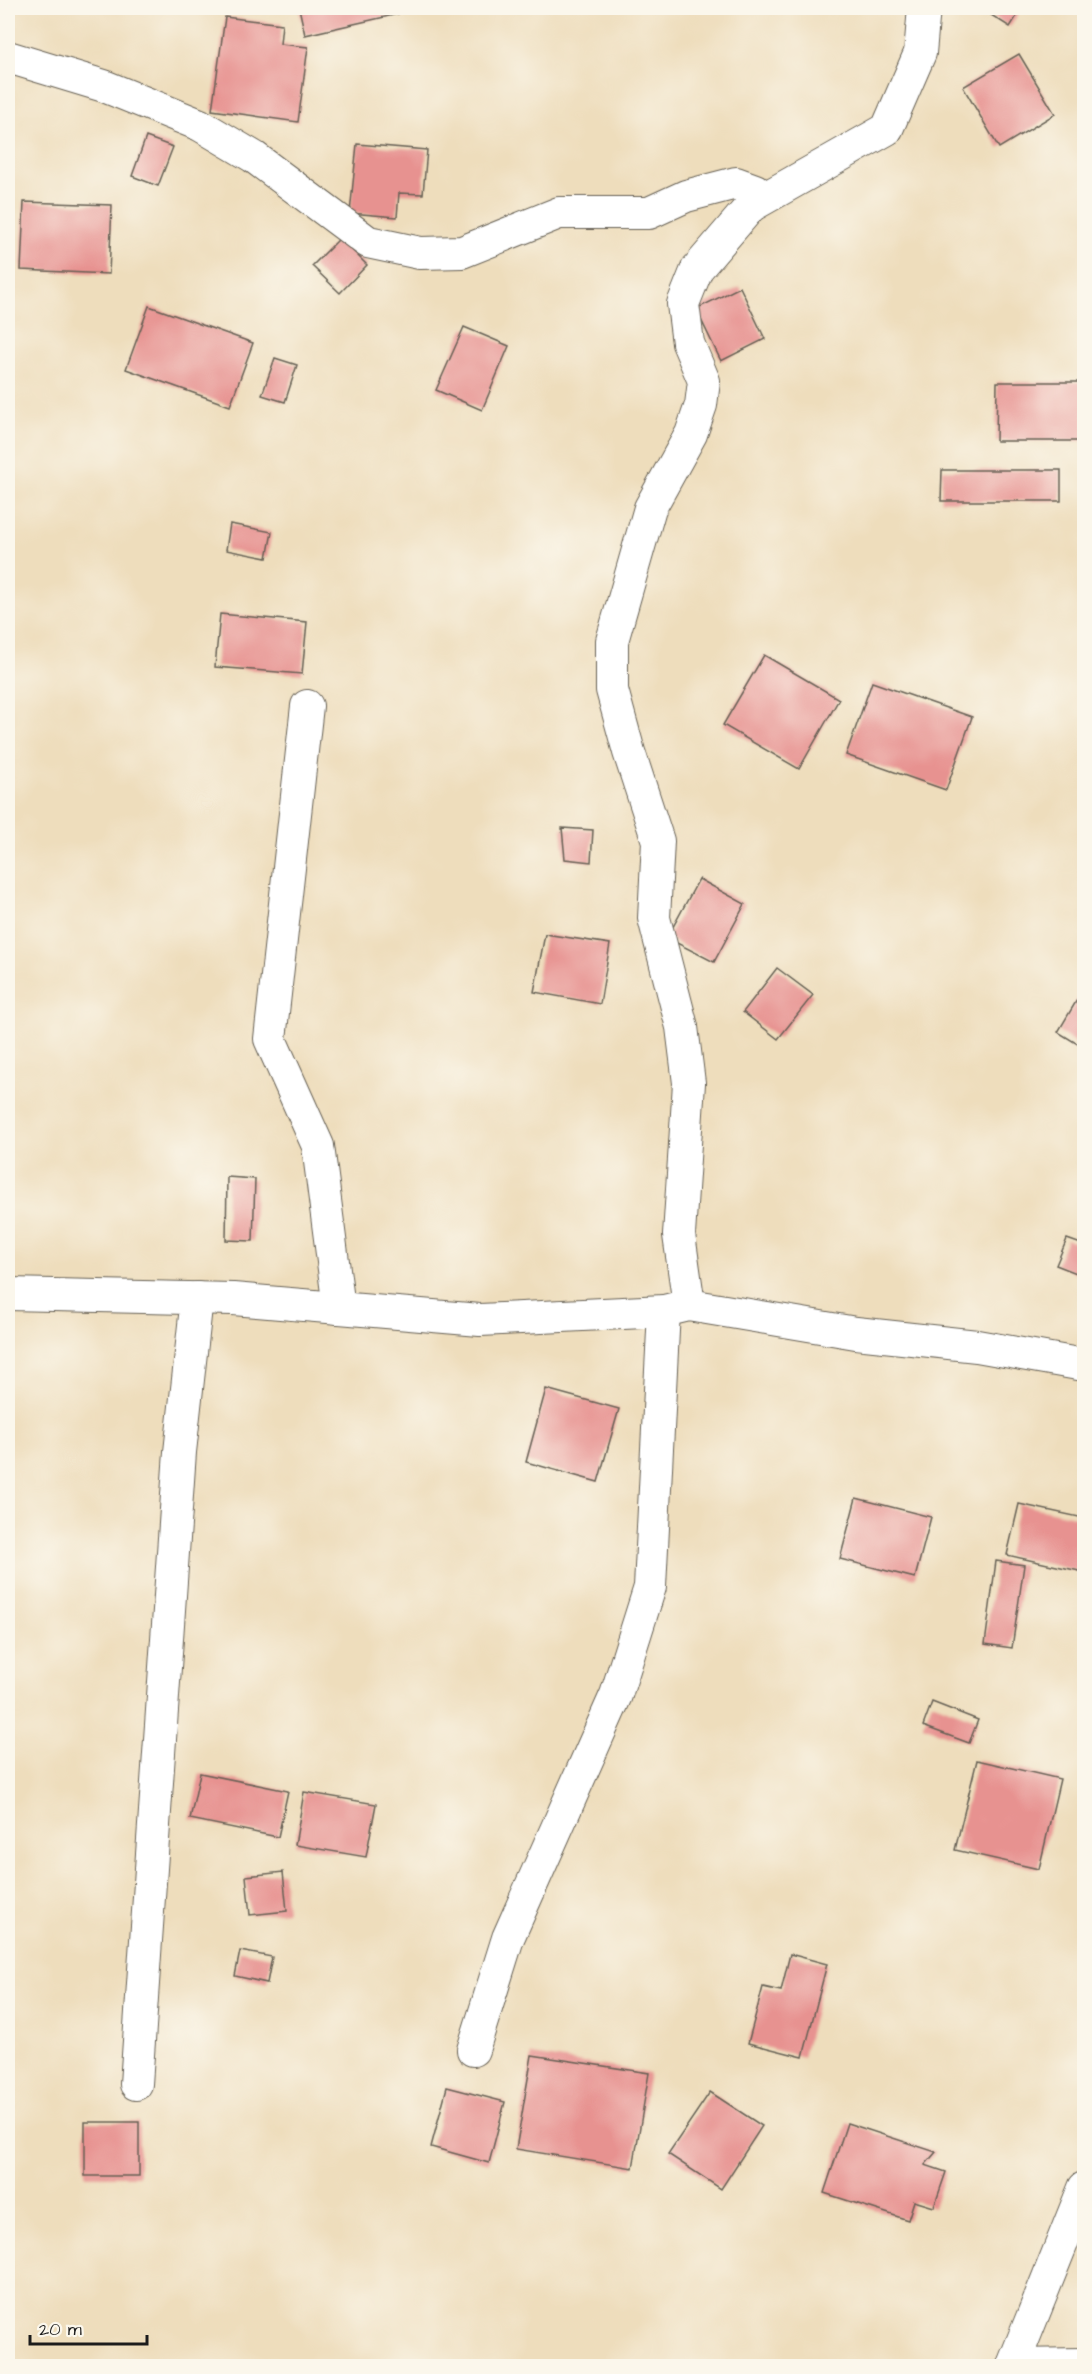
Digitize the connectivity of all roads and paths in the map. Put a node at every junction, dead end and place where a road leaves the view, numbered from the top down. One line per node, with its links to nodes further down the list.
1 (924, 8): 3 (street)
2 (8, 57): 3 (street)
3 (751, 206): 8 (street)
4 (307, 706): 7 (street)
5 (8, 1294): 6 (street)
6 (197, 1298): 7 (street); 11 (street)
7 (339, 1308): 8 (street)
8 (676, 1308): 9 (street); 10 (street)
9 (1084, 1365)
10 (472, 2050)
11 (136, 2084)
12 (1084, 2188): 13 (street)
13 (1084, 2364)

